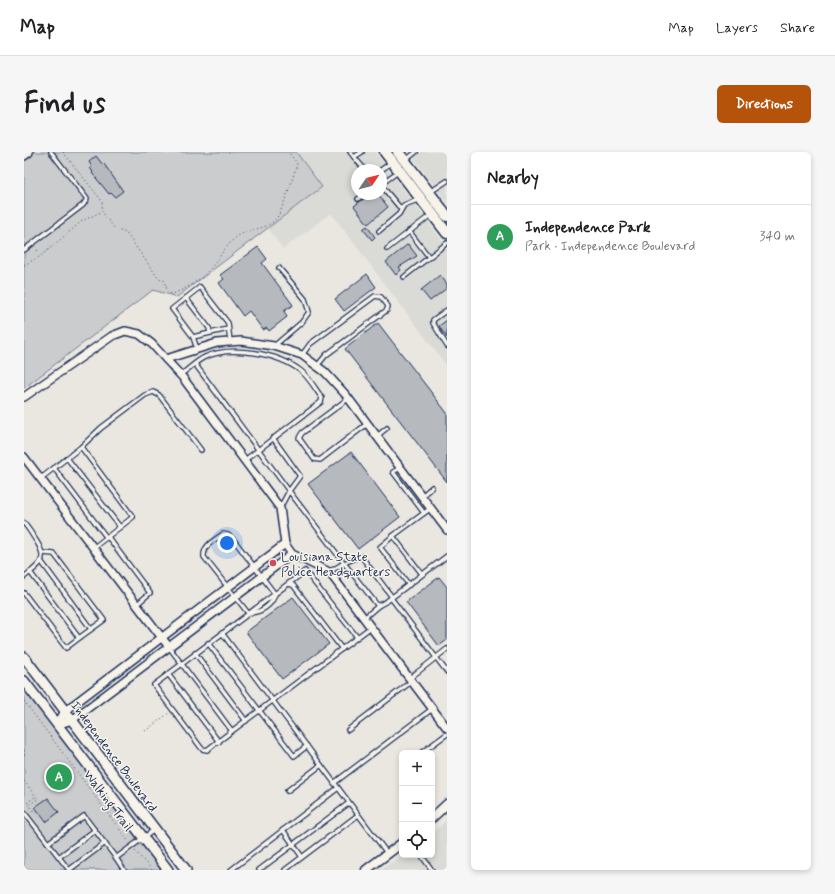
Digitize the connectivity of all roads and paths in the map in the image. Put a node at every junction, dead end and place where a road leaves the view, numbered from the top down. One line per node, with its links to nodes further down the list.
1 (28, 152): 10 (main road)
2 (51, 152): 30 (lane)
3 (63, 152): 22 (path)
4 (288, 152): 22 (path)
5 (350, 152): 11 (lane)
6 (362, 152): 11 (lane)
7 (385, 152): 13 (main road)
8 (398, 152): 12 (main road)
9 (416, 152): 12 (lane)
10 (24, 155)
11 (354, 157): 14 (lane)
12 (405, 161): 20 (main road)
13 (393, 162): 15 (lane); 16 (main road)
14 (360, 164)
15 (387, 166)
16 (400, 171): 17 (lane); 20 (main road)
17 (387, 181)
18 (447, 181): 20 (lane)
19 (387, 192): 21 (lane)
20 (425, 196): 21 (lane); 23 (main road); 24 (main road)
21 (401, 209): 25 (lane)
22 (102, 211): 32 (path)
23 (432, 213): 26 (lane); 27 (main road)
24 (447, 216)
25 (379, 231)
26 (409, 231): 29 (lane); 33 (lane)
27 (447, 233)
28 (447, 243): 33 (lane)
29 (387, 249)
30 (24, 250)
31 (36, 250): 32 (path)
32 (41, 256): 34 (path)
33 (429, 257): 36 (lane)
34 (24, 265)
35 (279, 268): 43 (lane)
36 (404, 277)
37 (186, 298): 39 (lane); 40 (lane); 41 (lane)
38 (447, 310): 44 (lane)
39 (228, 329): 40 (lane); 42 (lane)
40 (210, 332): 41 (lane)
41 (193, 337): 45 (lane)
42 (230, 342): 43 (street); 45 (street)
43 (274, 346): 46 (street)
44 (447, 346)
45 (196, 349): 47 (street)
46 (302, 355): 49 (street); 49 (lane)
47 (166, 359): 50 (street); 51 (street)
48 (195, 364): 50 (lane); 56 (lane); 59 (lane)
49 (317, 366): 52 (street)
50 (180, 375): 62 (street)
51 (24, 397)
52 (348, 398): 53 (street); 53 (lane)
53 (368, 424): 55 (street)
54 (387, 428): 55 (lane)
55 (377, 436): 63 (street)
56 (273, 438): 59 (lane); 67 (lane)
57 (81, 447): 58 (lane); 61 (lane); 73 (lane)
58 (201, 450)
59 (258, 450): 62 (lane); 67 (lane)
60 (24, 457): 65 (street)
61 (67, 458): 64 (lane); 73 (lane)
62 (245, 460): 69 (street)
63 (400, 467): 68 (street); 71 (lane)
64 (54, 468): 65 (lane); 76 (lane)
65 (40, 479): 78 (street)
66 (432, 488): 68 (lane)
67 (289, 491): 69 (lane); 83 (lane)
68 (422, 496): 70 (street)
69 (280, 508): 77 (street)
70 (430, 508): 71 (lane); 74 (street)
71 (424, 513): 75 (lane)
72 (24, 523): 79 (lane)
73 (120, 527): 76 (lane)
74 (447, 530)
75 (394, 536): 87 (lane); 91 (lane)
76 (108, 537): 78 (lane); 97 (lane)
77 (285, 544): 80 (street); 84 (street)
78 (93, 548): 97 (street)
79 (43, 553): 82 (lane); 102 (lane)
80 (292, 554): 86 (street); 89 (street)
81 (447, 556): 87 (lane)
82 (41, 562): 85 (lane); 102 (lane)
83 (344, 563): 86 (lane); 96 (lane); 98 (lane)
84 (254, 567): 89 (lane); 92 (street); 92 (lane)
85 (30, 572): 88 (lane); 105 (lane)
86 (329, 572): 100 (street)
87 (422, 574): 91 (lane)
88 (24, 577)
89 (262, 577): 94 (lane); 95 (street)
90 (288, 584): 94 (lane); 104 (lane); 109 (lane)
91 (409, 584): 96 (lane)
92 (227, 588): 95 (lane); 106 (street)
93 (24, 593): 105 (lane)
94 (275, 594): 99 (lane)
95 (235, 598): 99 (lane); 108 (street)
96 (391, 598): 98 (lane); 113 (lane)
97 (136, 605): 106 (street)
98 (378, 606): 100 (lane)
99 (248, 614): 103 (lane)
100 (364, 618): 101 (street)
101 (371, 627): 104 (lane); 117 (street)
102 (91, 629): 105 (lane)
103 (222, 633): 107 (lane); 120 (lane)
104 (357, 637): 109 (lane)
105 (79, 638)
106 (161, 638): 108 (street); 123 (street)
107 (208, 643): 111 (lane); 124 (lane)
108 (169, 647): 114 (lane); 125 (street)
109 (342, 649): 120 (lane)
110 (447, 649): 113 (lane)
111 (196, 653): 114 (lane); 126 (lane)
112 (24, 657): 123 (main road, Independence Boulevard)
113 (436, 658): 115 (lane); 117 (lane)
114 (181, 664): 116 (lane); 130 (lane)
115 (447, 671)
116 (168, 674): 122 (lane); 133 (lane)
117 (411, 680): 121 (street); 129 (lane)
118 (24, 681): 127 (main road)
119 (24, 701): 161 (path, Walking Trail)
120 (273, 701): 124 (lane); 134 (lane)
121 (433, 709): 128 (street); 142 (lane)
122 (173, 710): 131 (path); 133 (lane)
123 (65, 711): 125 (main road, Independence Boulevard); 127 (street)
124 (260, 711): 126 (lane); 134 (lane)
125 (72, 720): 127 (street); 138 (main road, Independence Boulevard)
126 (246, 721): 130 (lane)
127 (57, 725): 140 (main road)
128 (447, 728)
129 (348, 730)
130 (232, 731): 133 (lane)
131 (145, 732)
132 (447, 734): 136 (lane)
133 (218, 742)
134 (307, 746): 139 (lane)
135 (24, 750): 137 (path)
136 (425, 750)
137 (24, 757)
138 (105, 764): 140 (street); 153 (main road, Independence Boulevard)
139 (321, 765): 142 (lane); 144 (lane)
140 (93, 774): 156 (main road)
141 (24, 781): 145 (path)
142 (334, 783): 143 (lane)
143 (338, 788): 146 (lane); 155 (lane)
144 (287, 791)
145 (35, 796): 148 (path); 152 (path)
146 (349, 802): 150 (lane); 159 (lane)
147 (447, 804): 151 (street)
148 (24, 805)
149 (24, 812): 157 (lane)
150 (358, 814): 162 (lane); 164 (lane)
151 (435, 815)
152 (40, 820)
153 (154, 829): 156 (lane); 172 (main road, Independence Boulevard)
154 (95, 830): 157 (lane); 158 (lane); 163 (lane)
155 (283, 830): 159 (lane); 173 (lane)
156 (142, 838): 161 (lane); 171 (main road)
157 (48, 843): 163 (lane)
158 (104, 843): 165 (lane); 168 (lane)
159 (293, 844): 164 (lane); 174 (lane)
160 (399, 845): 162 (street)
161 (132, 846): 165 (lane); 170 (path, Walking Trail)
162 (387, 854): 167 (street)
163 (59, 857): 168 (lane)
164 (302, 857): 175 (lane)
165 (116, 858): 169 (lane)
166 (422, 858): 176 (lane)
167 (370, 869)
168 (69, 870)
169 (124, 870)
170 (152, 870)
171 (168, 870)
172 (186, 870)
173 (231, 870)
174 (259, 870)
175 (285, 870)
176 (432, 870)

